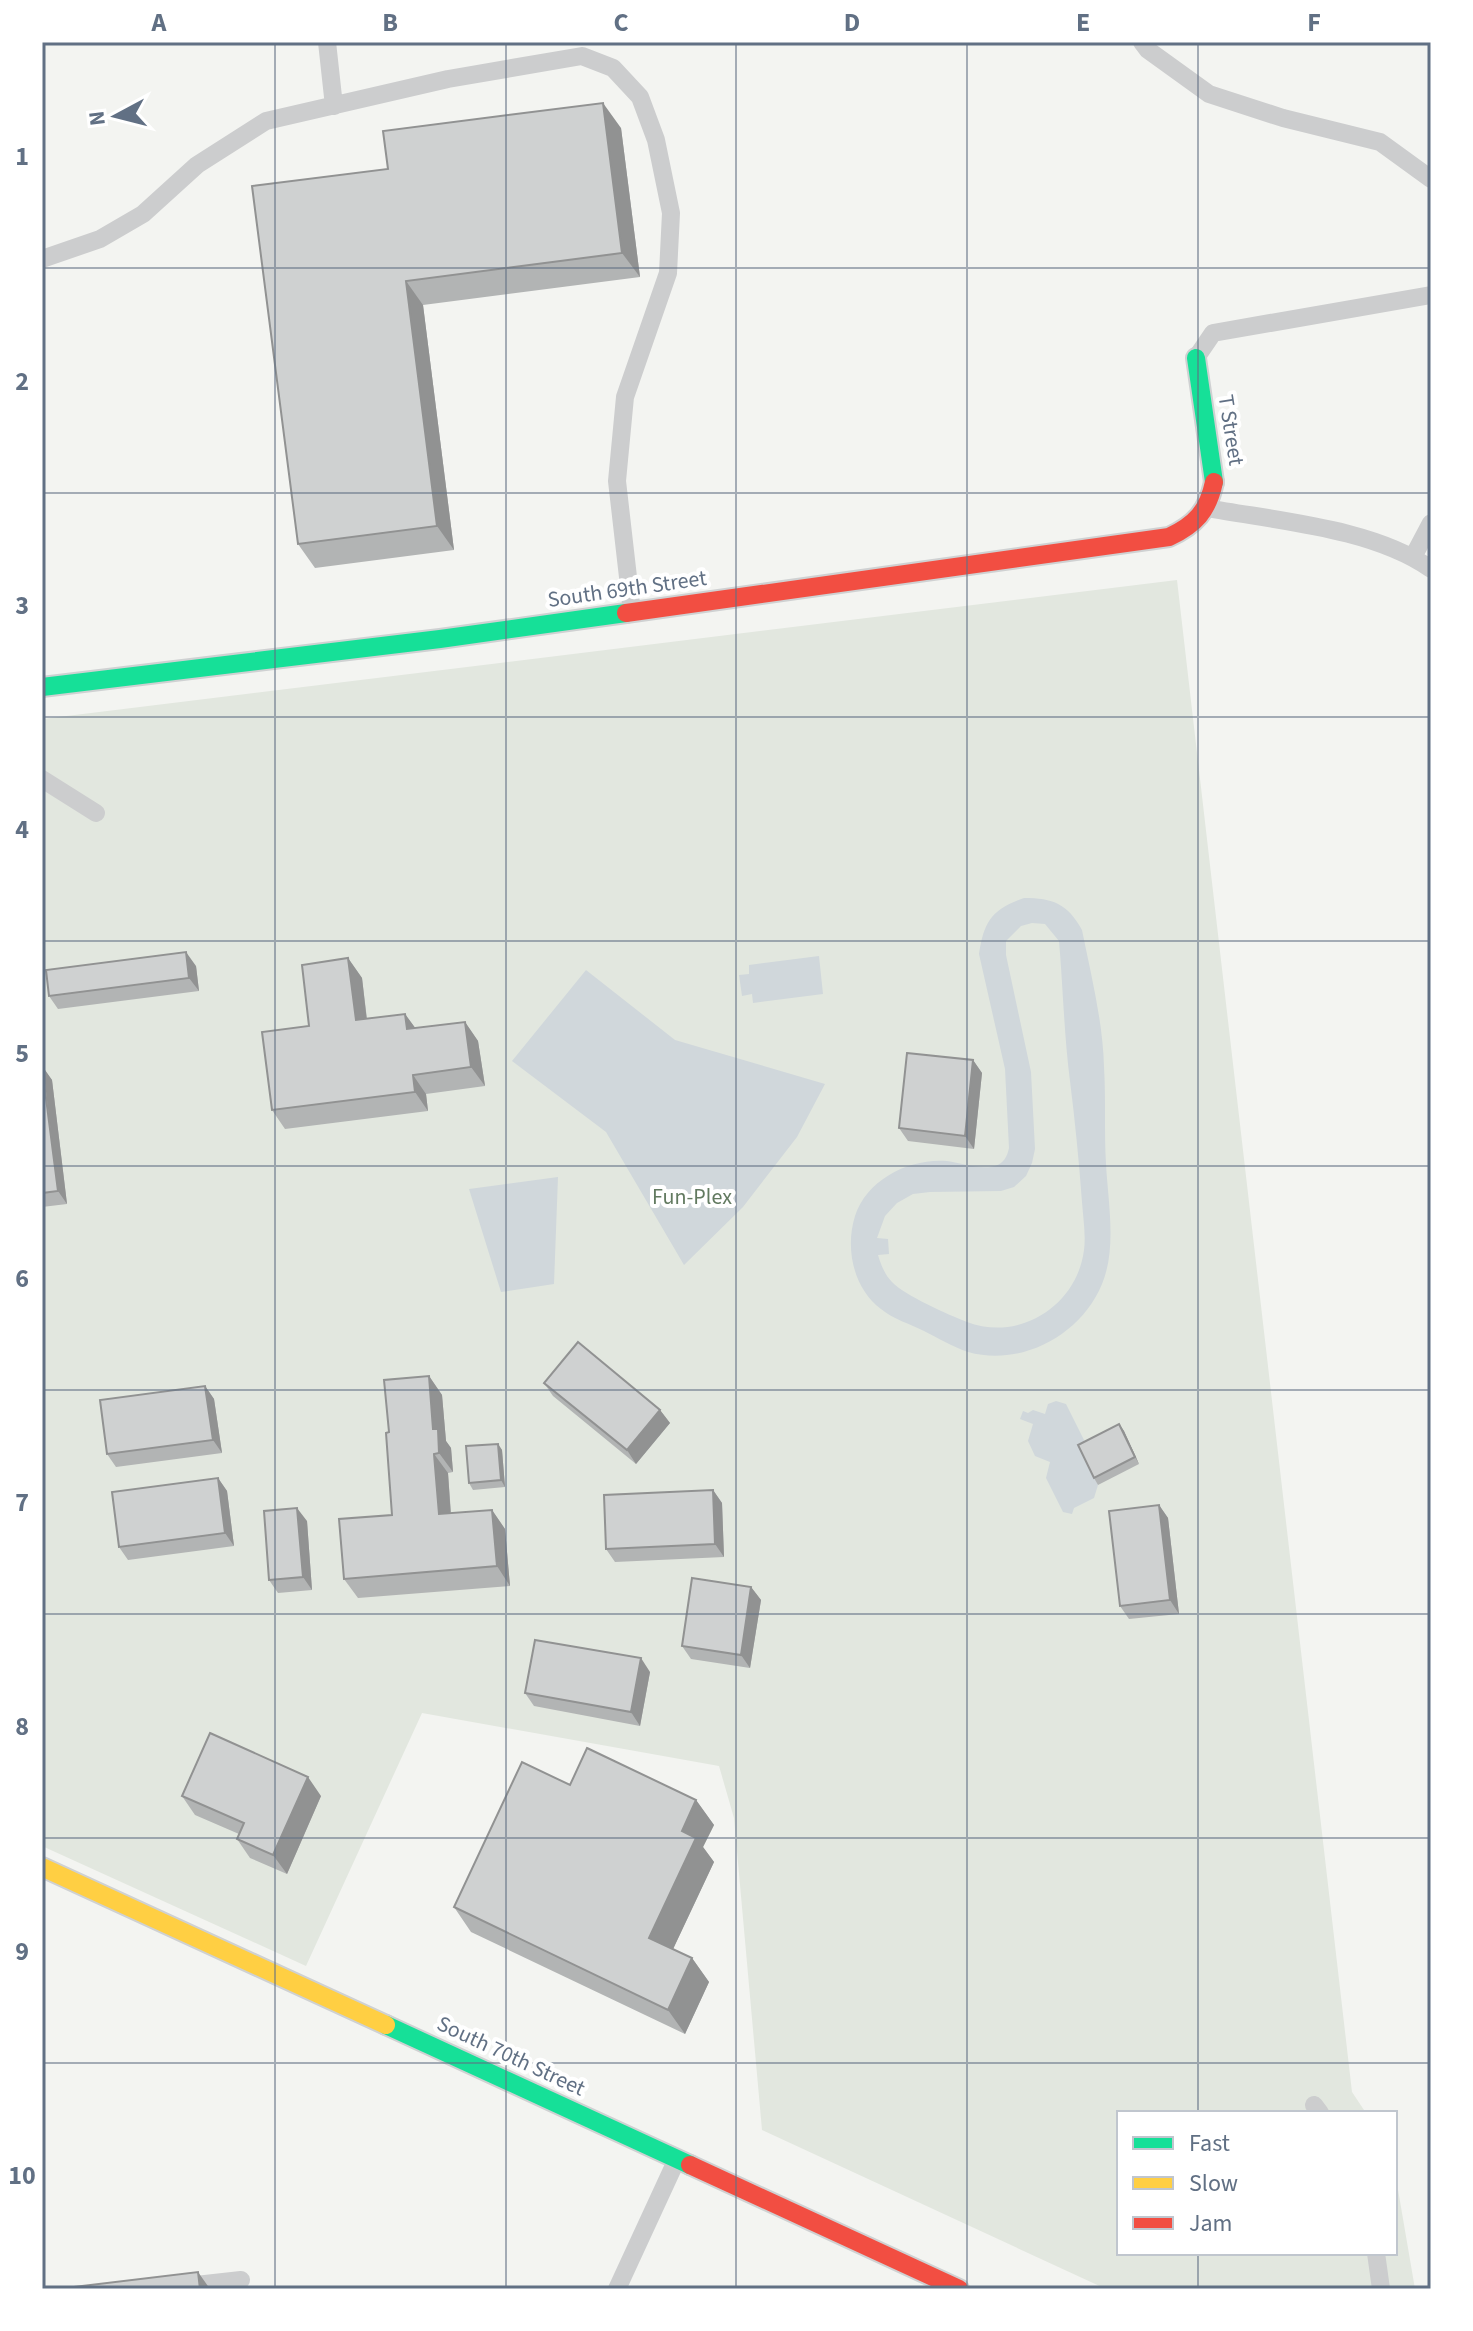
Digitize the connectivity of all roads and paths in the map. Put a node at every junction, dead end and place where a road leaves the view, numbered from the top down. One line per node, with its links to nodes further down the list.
1 (327, 42): 3 (lane)
2 (1142, 42): 4 (lane)
3 (334, 106): 5 (lane); 12 (lane)
4 (1431, 179)
5 (42, 259)
6 (1431, 295): 7 (lane)
7 (1196, 358): 8 (street, T Street)
8 (1207, 508): 10 (lane); 12 (street, South 69th Street)
9 (1431, 523): 10 (lane)
10 (1413, 557): 11 (lane)
11 (1431, 569)
12 (632, 612): 13 (street, South 69th Street)
13 (42, 687)
14 (42, 779): 15 (lane)
15 (96, 813)
16 (42, 1867): 17 (street, South 70th Street)
17 (677, 2159): 21 (lane); 22 (street, South 70th Street)
18 (1376, 2255): 23 (lane)
19 (241, 2280): 20 (lane)
20 (160, 2289)
21 (617, 2289)
22 (959, 2289)
23 (1381, 2289)

